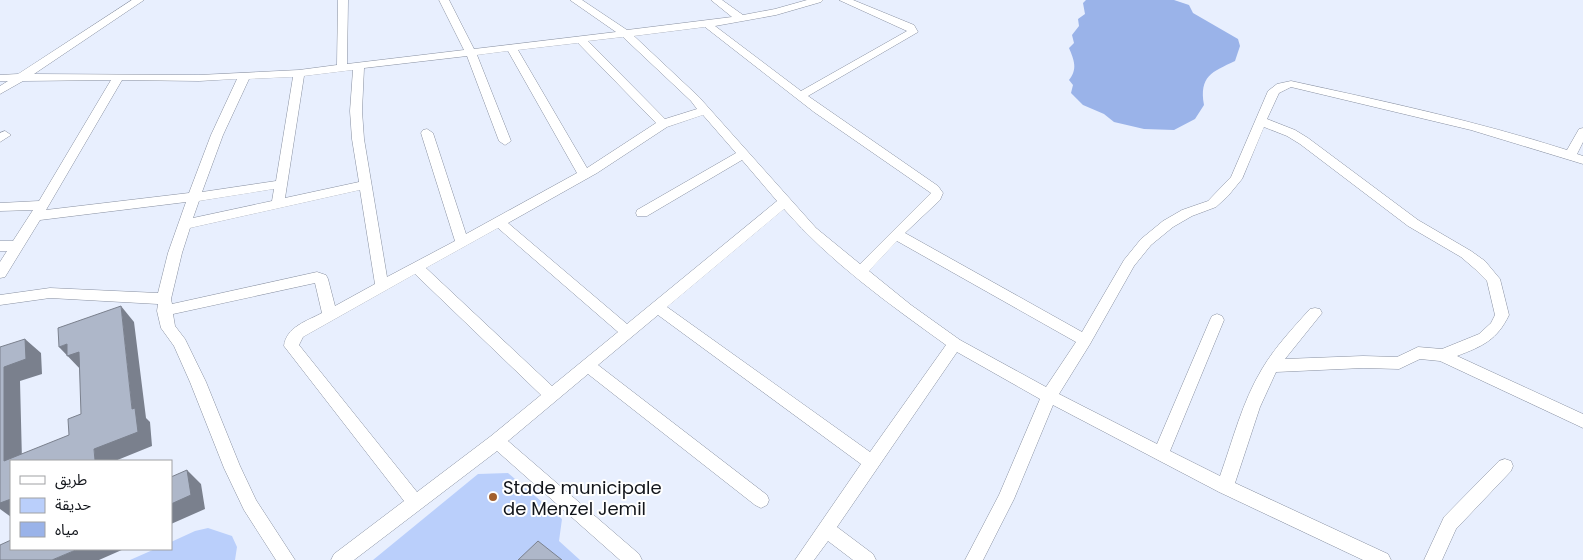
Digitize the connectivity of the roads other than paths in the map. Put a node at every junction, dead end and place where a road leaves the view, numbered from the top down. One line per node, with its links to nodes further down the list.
1 (139, 0): 20 (street)
2 (343, 0): 15 (street)
3 (444, 0): 13 (street)
4 (575, 0): 10 (street)
5 (716, 0): 8 (street)
6 (818, 0): 8 (street)
7 (844, 0): 22 (street)
8 (742, 19): 9 (street)
9 (708, 24): 10 (street); 22 (street)
10 (627, 35): 11 (street); 23 (street)
11 (581, 40): 12 (street); 25 (street)
12 (512, 49): 13 (street); 32 (street)
13 (473, 54): 14 (street); 28 (street)
14 (359, 67): 15 (street); 34 (street)
15 (342, 68): 16 (street)
16 (299, 73): 18 (street); 33 (street)
17 (118, 77): 18 (street); 20 (street); 39 (street)
18 (244, 77): 35 (street)
19 (0, 78): 20 (street)
20 (21, 78): 21 (street)
21 (0, 91)
22 (800, 96): 43 (street)
23 (705, 110): 25 (street); 29 (street)
24 (1261, 121): 30 (street); 58 (street); 60 (street)
25 (663, 124): 32 (street)
26 (1583, 132): 30 (street)
27 (427, 133): 44 (street)
28 (505, 141)
29 (744, 154): 36 (street); 40 (street)
30 (1570, 155): 31 (street)
31 (1583, 160)
32 (584, 174): 41 (street)
33 (281, 184): 35 (street); 37 (street)
34 (366, 185): 37 (street); 50 (street)
35 (194, 197): 39 (street); 42 (street)
36 (784, 202): 48 (street); 53 (street)
37 (278, 204): 42 (street)
38 (0, 207): 39 (street)
39 (40, 210): 46 (street)
40 (642, 213)
41 (499, 222): 44 (street); 57 (street)
42 (184, 225): 52 (street)
43 (896, 234): 48 (street); 58 (street)
44 (462, 243): 47 (street)
45 (0, 246): 46 (street)
46 (17, 246): 49 (street)
47 (417, 268): 50 (street); 63 (street)
48 (860, 272): 59 (street)
49 (0, 273)
50 (382, 287): 55 (street)
51 (0, 300): 52 (street)
52 (164, 305): 55 (street); 74 (street)
53 (657, 307): 57 (street); 68 (street)
54 (1314, 313): 62 (street)
55 (330, 316): 72 (street)
56 (1217, 320): 67 (street)
57 (627, 332): 61 (street)
58 (1085, 340): 64 (street)
59 (955, 344): 64 (street); 68 (street)
60 (1442, 355): 62 (street); 65 (street)
61 (587, 364): 63 (street); 71 (street)
62 (1273, 366): 70 (street)
63 (551, 395): 66 (street)
64 (1049, 396): 67 (street); 79 (street)
65 (1583, 421)
66 (498, 441): 72 (street); 76 (street)
67 (1161, 454): 70 (street)
68 (871, 462): 73 (street)
69 (1505, 466): 81 (street)
70 (1225, 487): 80 (street)
71 (760, 500)
72 (416, 503): 75 (street)
73 (826, 528): 77 (street); 78 (street)
74 (286, 560)
75 (340, 560)
76 (633, 560)
77 (804, 560)
78 (867, 560)
79 (974, 560)
80 (1382, 560)
81 (1433, 560)

